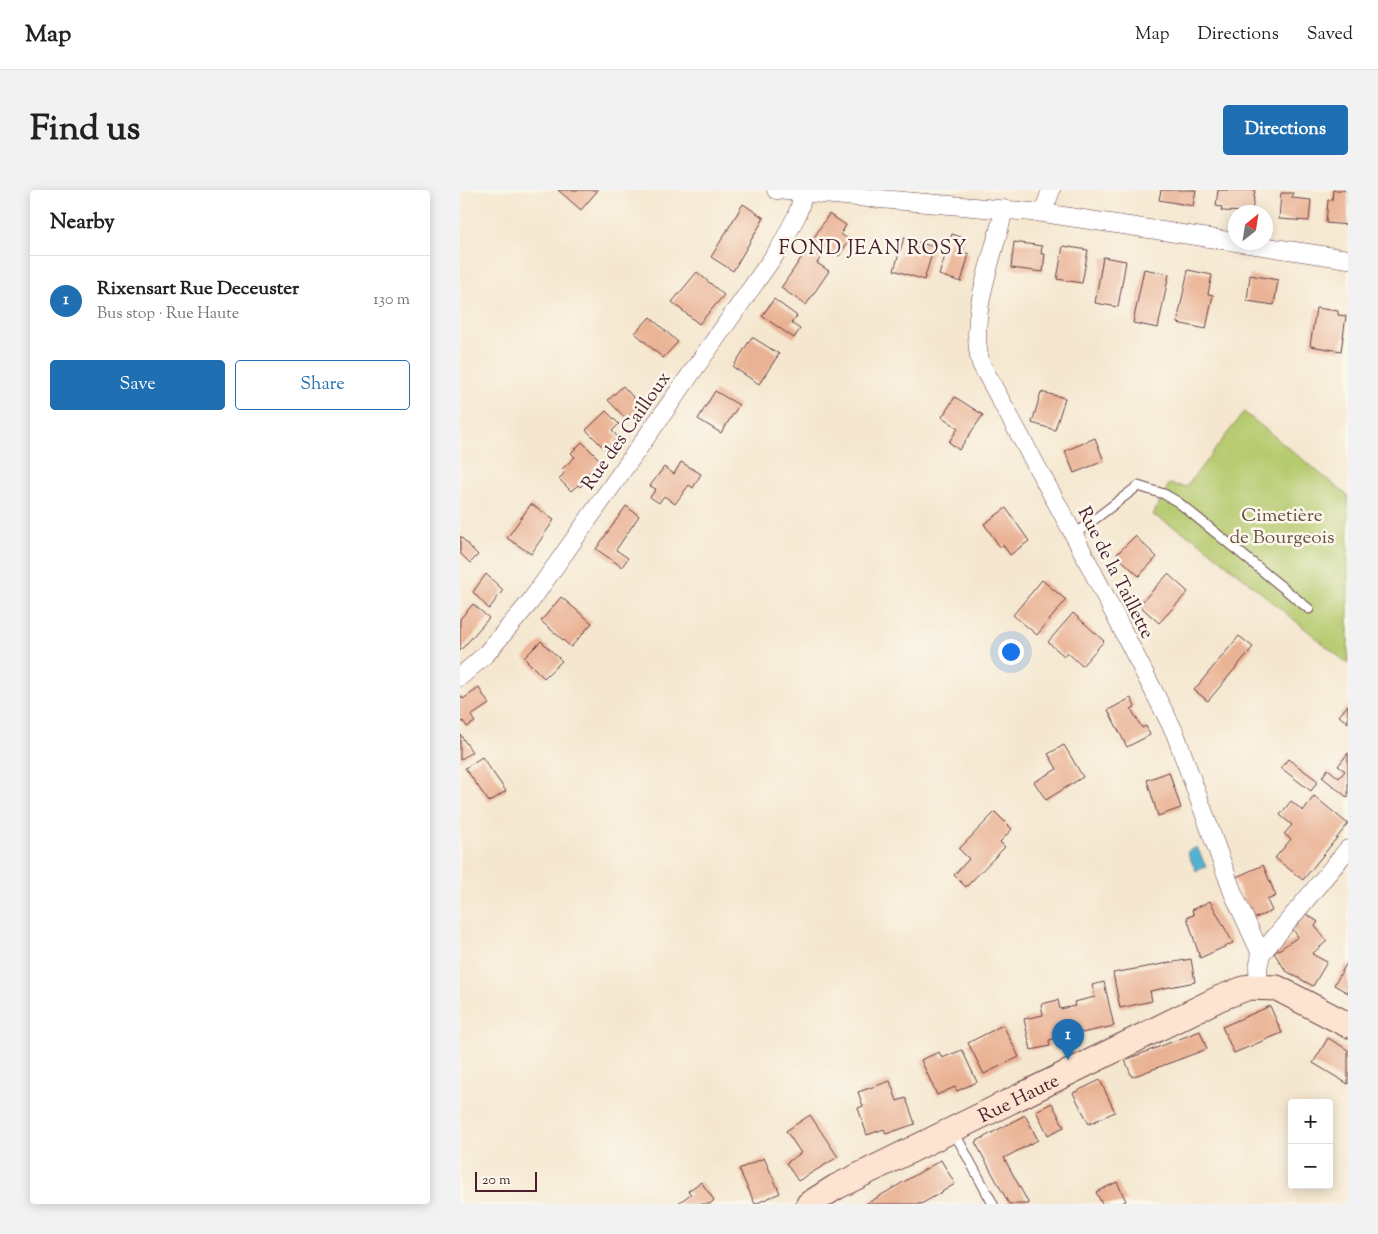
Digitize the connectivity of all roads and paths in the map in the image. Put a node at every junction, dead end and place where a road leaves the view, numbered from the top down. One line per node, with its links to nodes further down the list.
1 (776, 190): 3 (street)
2 (1052, 190): 5 (street)
3 (804, 192): 4 (street); 9 (street, Rue des Cailloux)
4 (1004, 209): 5 (street); 7 (street, Rue de la Taillette)
5 (1043, 213): 6 (street)
6 (1348, 259)
7 (1074, 535): 8 (lane); 11 (street, Rue de la Taillette)
8 (1309, 609)
9 (460, 677)
10 (1348, 849): 11 (street)
11 (1261, 954): 12 (street)
12 (1259, 986): 13 (street); 14 (street, Rue Haute)
13 (1348, 1025)
14 (953, 1130): 15 (street, Rue Haute); 16 (lane)
15 (809, 1204)
16 (993, 1204)

